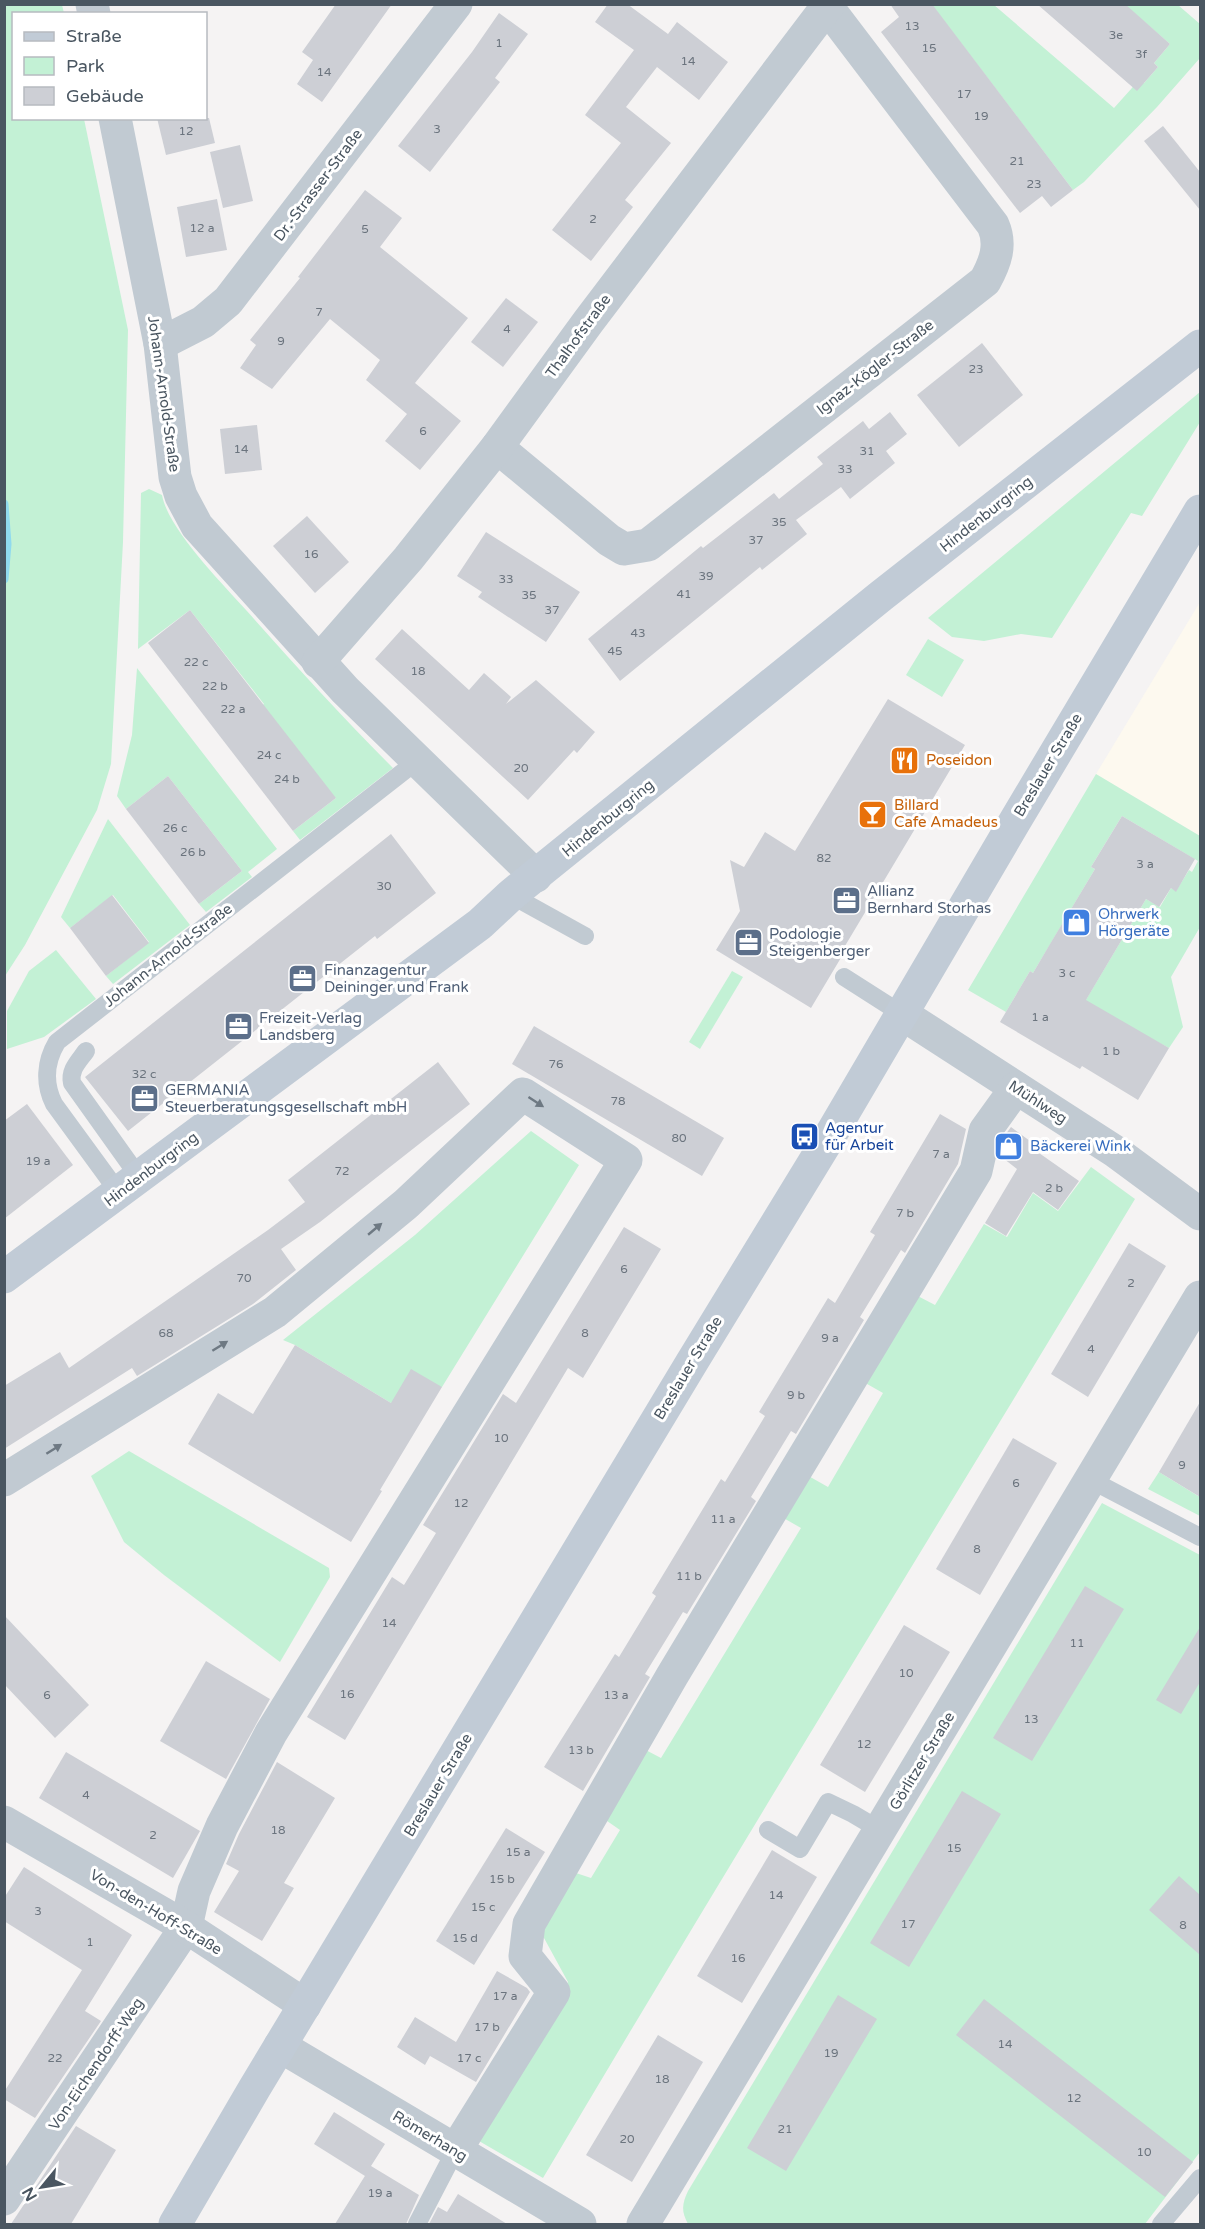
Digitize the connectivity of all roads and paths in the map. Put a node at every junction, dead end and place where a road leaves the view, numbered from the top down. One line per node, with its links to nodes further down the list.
1 (456, 4): 4 (street, Dr.-Strasser-Straße)
2 (827, 5): 6 (street, Thalhofstraße); 6 (street, Ignaz-Kögler-Straße)
3 (115, 120): 4 (street, Johann-Arnold-Straße)
4 (160, 344): 8 (street, Johann-Arnold-Straße)
5 (1200, 346): 10 (main road, Hindenburgring)
6 (498, 447): 8 (street, Thalhofstraße)
7 (1200, 511): 13 (main road, Breslauer Straße)
8 (318, 662): 9 (street, Johann-Arnold-Straße)
9 (417, 761): 10 (street, Johann-Arnold-Straße); 16 (lane, Johann-Arnold-Straße)
10 (524, 886): 11 (lane); 16 (main road, Hindenburgring)
11 (585, 936)
12 (844, 977): 13 (lane)
13 (902, 1014): 15 (street, Mühlweg); 27 (main road, Breslauer Straße)
14 (86, 1051): 16 (lane)
15 (1016, 1088): 17 (street, Mühlweg); 29 (street)
16 (129, 1185): 18 (main road, Hindenburgring)
17 (1200, 1214)
18 (4, 1277)
19 (1200, 1297): 21 (street, Görlitzer Straße)
20 (4, 1480): 26 (street, one-way to 26)
21 (1091, 1480): 22 (lane); 25 (street, Görlitzer Straße)
22 (1200, 1537)
23 (4, 1822): 26 (street, Von-den-Hoff-Straße)
24 (768, 1830): 25 (lane)
25 (880, 1830): 35 (street, Görlitzer Straße)
26 (186, 1928): 27 (street, Von-den-Hoff-Straße); 31 (street, Von-Eichendorff-Weg)
27 (305, 2005): 28 (main road, Breslauer Straße)
28 (280, 2046): 29 (street, Römerhang); 32 (main road, Breslauer Straße)
29 (455, 2151): 33 (lane); 34 (street, Römerhang)
30 (1200, 2178): 36 (lane)
31 (4, 2199)
32 (175, 2224)
33 (417, 2224)
34 (580, 2224)
35 (643, 2224)
36 (1161, 2224)

